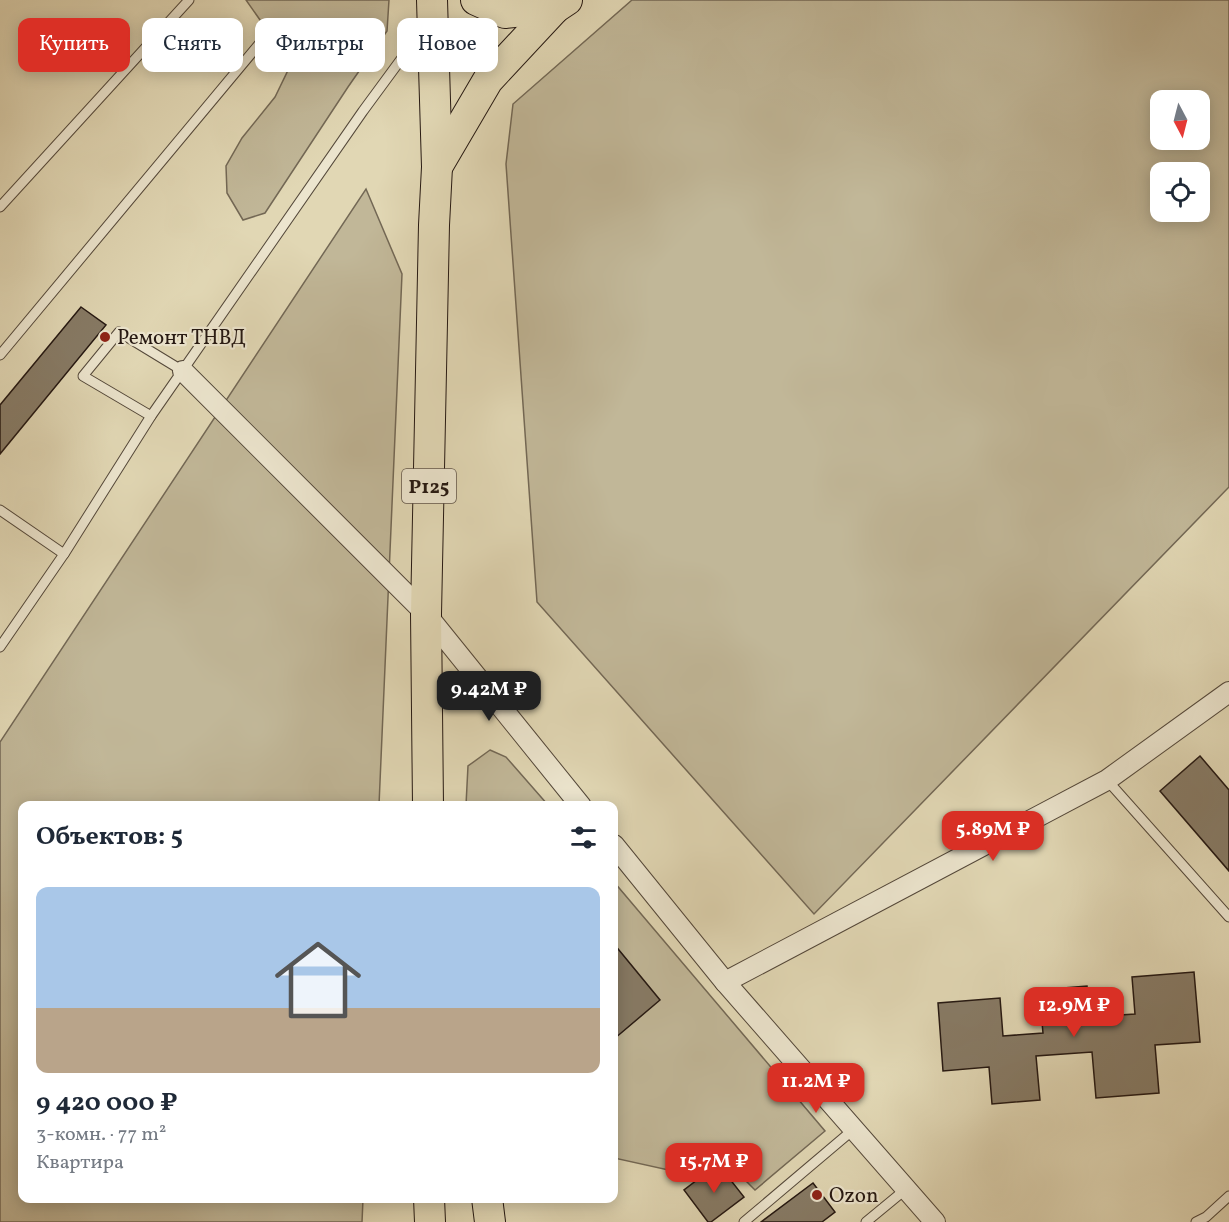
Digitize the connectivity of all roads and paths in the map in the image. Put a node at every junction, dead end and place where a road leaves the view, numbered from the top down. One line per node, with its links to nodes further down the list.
1 (189, 0): 7 (lane)
2 (476, 0): 3 (main road, Р125)
3 (561, 4): 6 (main road, Р125)
4 (432, 8): 6 (main road, Р125); 9 (lane)
5 (255, 49): 8 (lane)
6 (437, 167): 13 (main road, Р125)
7 (0, 207)
8 (0, 355)
9 (183, 371): 10 (lane); 10 (lane); 13 (street)
10 (151, 416): 12 (lane)
11 (0, 510): 12 (lane)
12 (64, 554): 14 (lane)
13 (426, 614): 17 (main road, Р125); 18 (street)
14 (0, 647)
15 (1229, 692): 16 (street)
16 (1107, 780): 20 (lane); 21 (street)
17 (428, 801)
18 (577, 801)
19 (618, 850): 21 (street)
20 (1229, 917)
21 (725, 982): 22 (street)
22 (854, 1129): 23 (street); 29 (lane)
23 (906, 1189): 30 (lane); 31 (street)
24 (1229, 1196): 32 (lane)
25 (429, 1203): 27 (main road)
26 (488, 1203): 28 (main road)
27 (430, 1222)
28 (490, 1222)
29 (744, 1222)
30 (866, 1222)
31 (935, 1222)
32 (1196, 1222)

